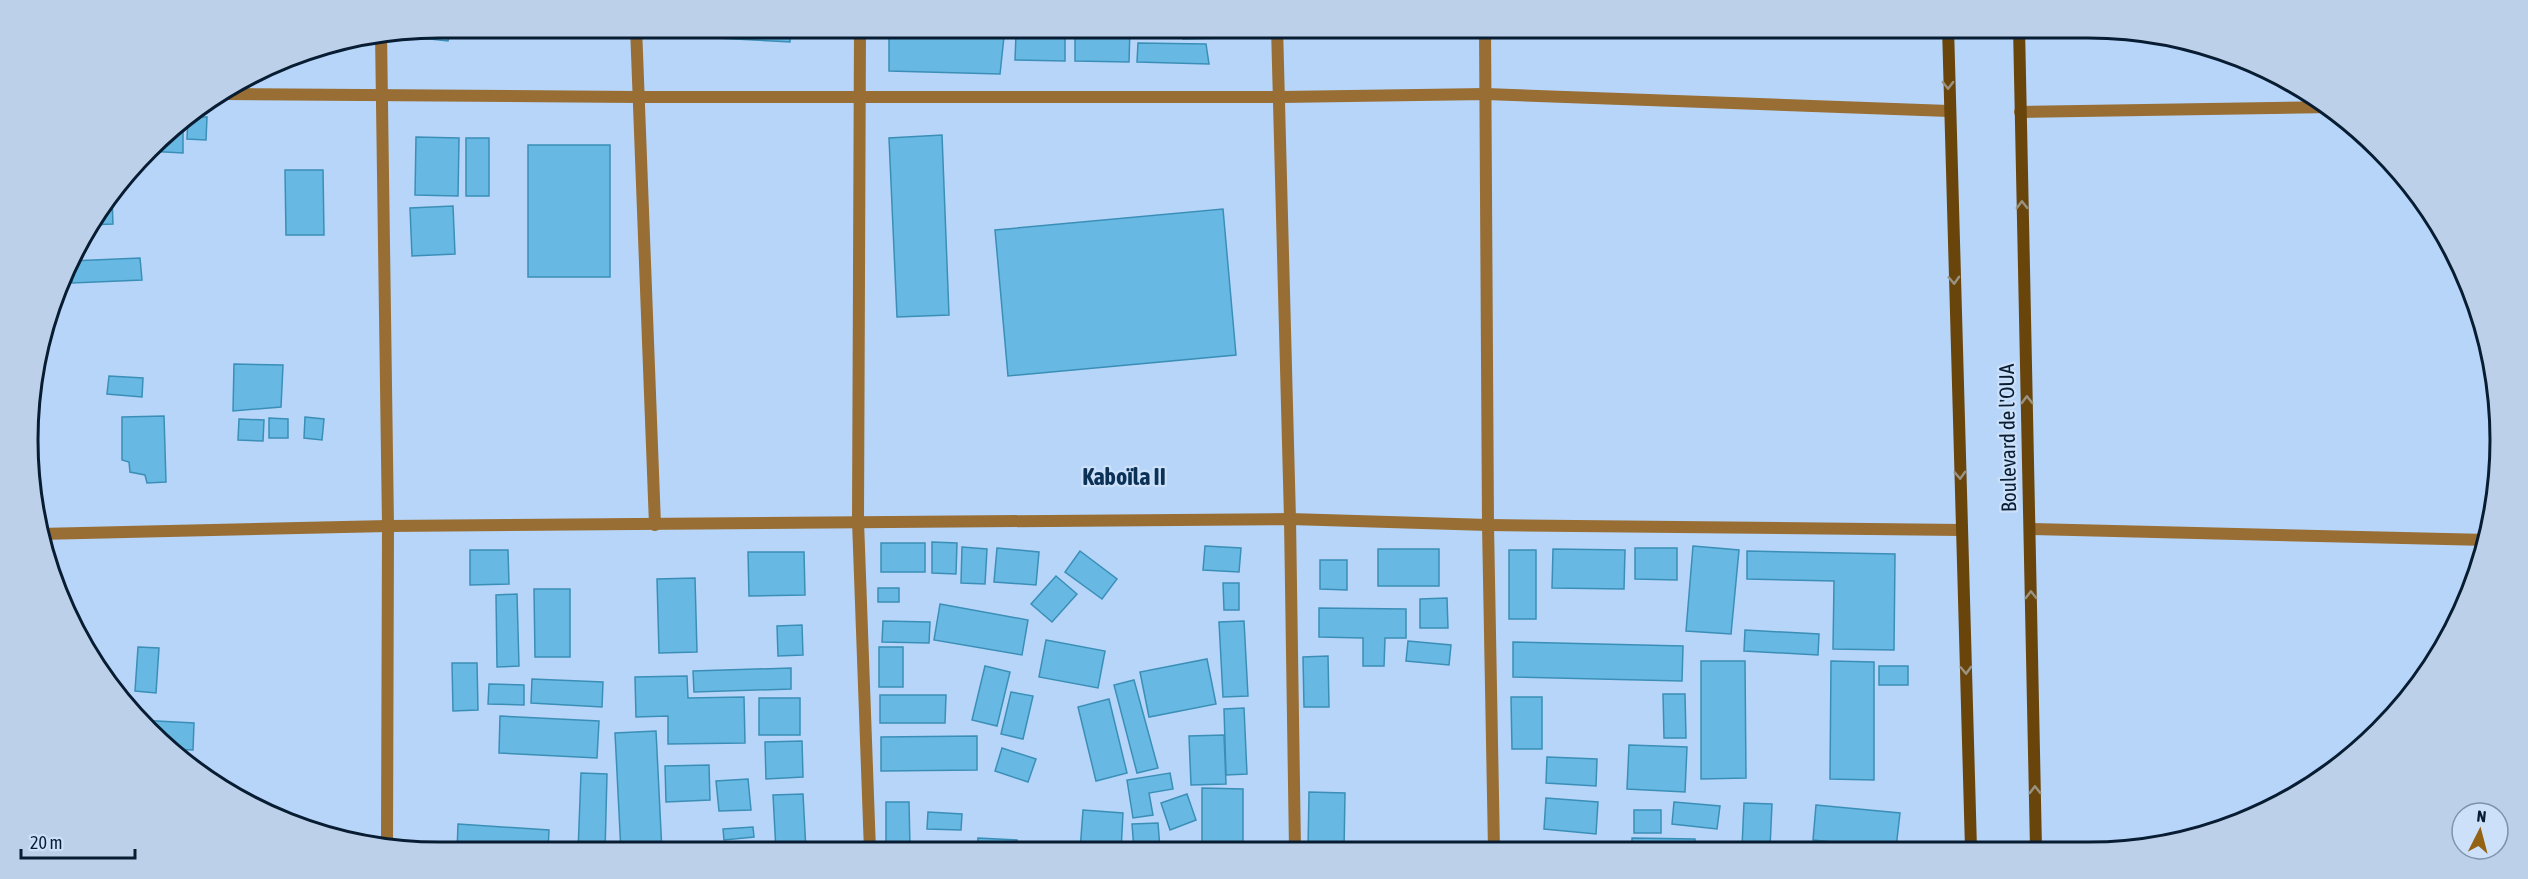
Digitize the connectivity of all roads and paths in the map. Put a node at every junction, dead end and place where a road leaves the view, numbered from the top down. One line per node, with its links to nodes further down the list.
1 (636, 38): 12 (street)
2 (860, 38): 10 (street)
3 (1278, 38): 13 (street)
4 (1485, 38): 9 (street)
5 (1948, 38): 15 (main road, one-way to 15)
6 (2019, 38): 16 (main road, Boulevard de l'OUA)
7 (381, 42): 11 (street)
8 (233, 94): 11 (street)
9 (1486, 94): 13 (street); 15 (street); 20 (street)
10 (861, 95): 12 (street); 13 (street); 18 (street)
11 (382, 97): 12 (street); 21 (street)
12 (638, 97): 19 (street)
13 (1281, 97): 17 (street)
14 (2315, 107): 16 (street)
15 (1949, 111): 23 (main road, one-way to 23)
16 (2020, 112): 22 (main road, Boulevard de l'OUA, one-way to 16)
17 (1290, 519): 18 (street); 20 (street); 28 (street)
18 (858, 520): 19 (street); 27 (street)
19 (655, 525): 21 (street)
20 (1488, 525): 23 (street); 29 (street)
21 (388, 526): 24 (street); 26 (street)
22 (2030, 529): 25 (street); 31 (main road, Boulevard de l'OUA, one-way to 22)
23 (1962, 530): 30 (main road, one-way to 30)
24 (49, 534)
25 (2478, 540)
26 (387, 838)
27 (870, 842)
28 (1295, 842)
29 (1494, 842)
30 (1971, 842)
31 (2036, 842)

